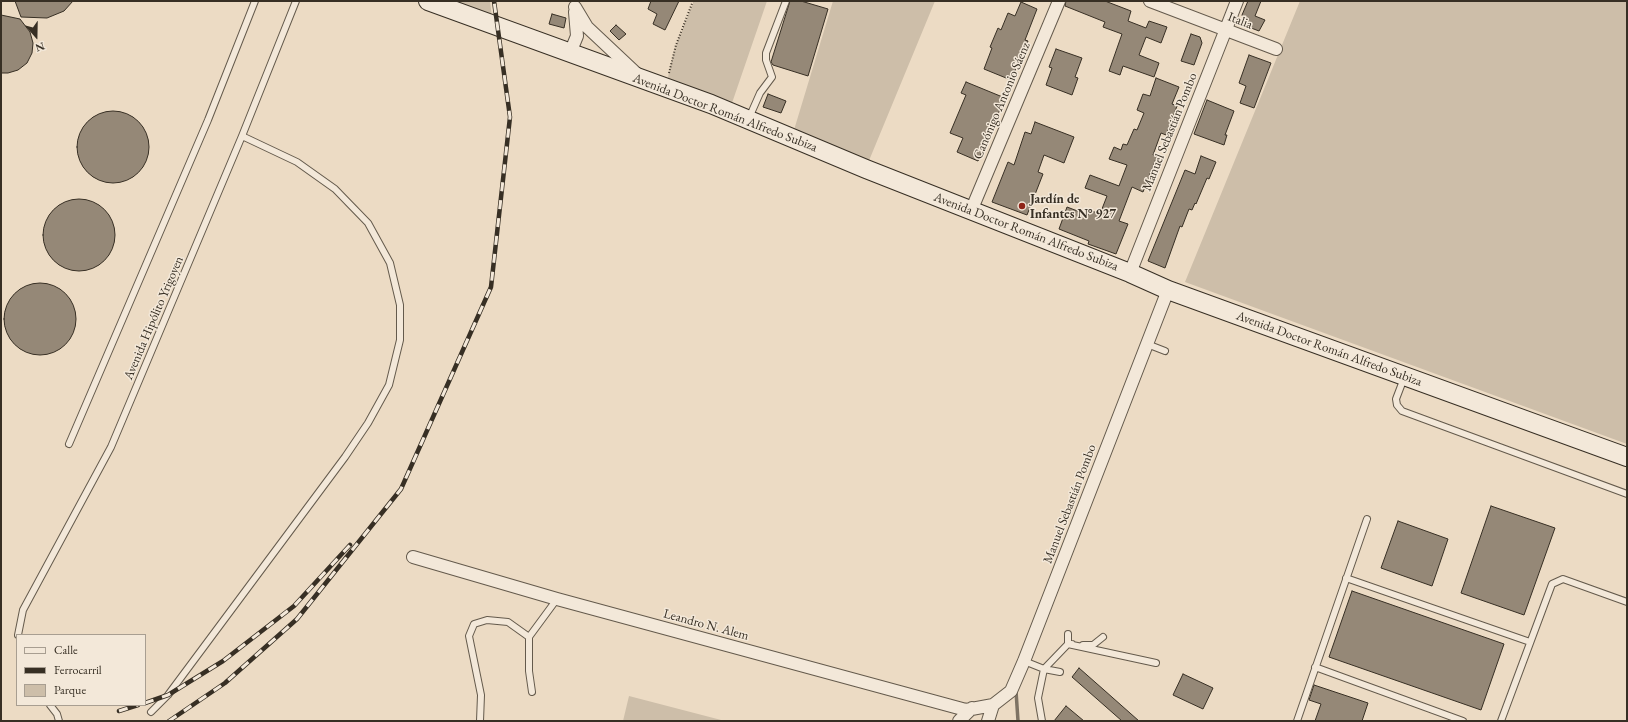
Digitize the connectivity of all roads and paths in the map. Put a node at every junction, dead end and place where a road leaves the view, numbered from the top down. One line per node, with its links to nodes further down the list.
1 (254, 1): 23 (lane)
2 (296, 1): 16 (lane, Avenida Hipólito Yrigoyen)
3 (428, 1): 12 (main road, Avenida Doctor Román Alfredo Subiza)
4 (694, 1): 14 (path)
5 (786, 1): 15 (lane)
6 (1059, 1): 17 (street, Canónigo Antonio Sáenz)
7 (1150, 1): 10 (street, Italia)
8 (1237, 1): 10 (street, Manuel Sebastián Pombo)
9 (574, 4): 12 (street); 13 (street)
10 (1226, 30): 11 (street, Italia); 18 (street, Manuel Sebastián Pombo)
11 (1276, 49)
12 (570, 53): 13 (main road, Avenida Doctor Román Alfredo Subiza)
13 (644, 80): 14 (main road, Avenida Doctor Román Alfredo Subiza)
14 (665, 88): 15 (main road, Avenida Doctor Román Alfredo Subiza)
15 (749, 119): 17 (main road, Avenida Doctor Román Alfredo Subiza)
16 (242, 136): 31 (lane, Avenida Hipólito Yrigoyen); 46 (lane)
17 (971, 211): 18 (main road, Avenida Doctor Román Alfredo Subiza)
18 (1130, 273): 19 (main road, Avenida Doctor Román Alfredo Subiza)
19 (1168, 290): 20 (street, Manuel Sebastián Pombo); 22 (main road, Avenida Doctor Román Alfredo Subiza)
20 (1147, 344): 21 (lane); 37 (street, Manuel Sebastián Pombo)
21 (1166, 351)
22 (1405, 376): 24 (main road, Avenida Doctor Román Alfredo Subiza); 25 (lane)
23 (68, 444)
24 (1627, 457)
25 (1627, 494)
26 (1367, 519): 28 (lane)
27 (413, 557): 29 (street, Leandro N. Alem)
28 (1346, 578): 35 (lane); 39 (lane)
29 (557, 599): 33 (lane); 45 (street, Leandro N. Alem)
30 (1627, 602): 35 (lane)
31 (18, 634)
32 (1068, 634): 36 (lane)
33 (529, 637): 42 (lane); 48 (lane)
34 (1103, 637): 36 (lane)
35 (1530, 642): 54 (lane)
36 (1068, 644): 38 (lane); 40 (lane)
37 (1024, 661): 40 (lane); 43 (street, Manuel Sebastián Pombo)
38 (1156, 663)
39 (1315, 667): 52 (lane); 53 (lane)
40 (1044, 669): 41 (lane); 51 (lane)
41 (1060, 672)
42 (532, 692)
43 (993, 705): 45 (street, Leandro N. Alem); 50 (street)
44 (51, 706): 47 (lane)
45 (972, 708): 49 (street)
46 (151, 712)
47 (59, 721)
48 (480, 721)
49 (959, 721)
50 (988, 721)
51 (1042, 721)
52 (1297, 721)
53 (1463, 721)
54 (1501, 721)

